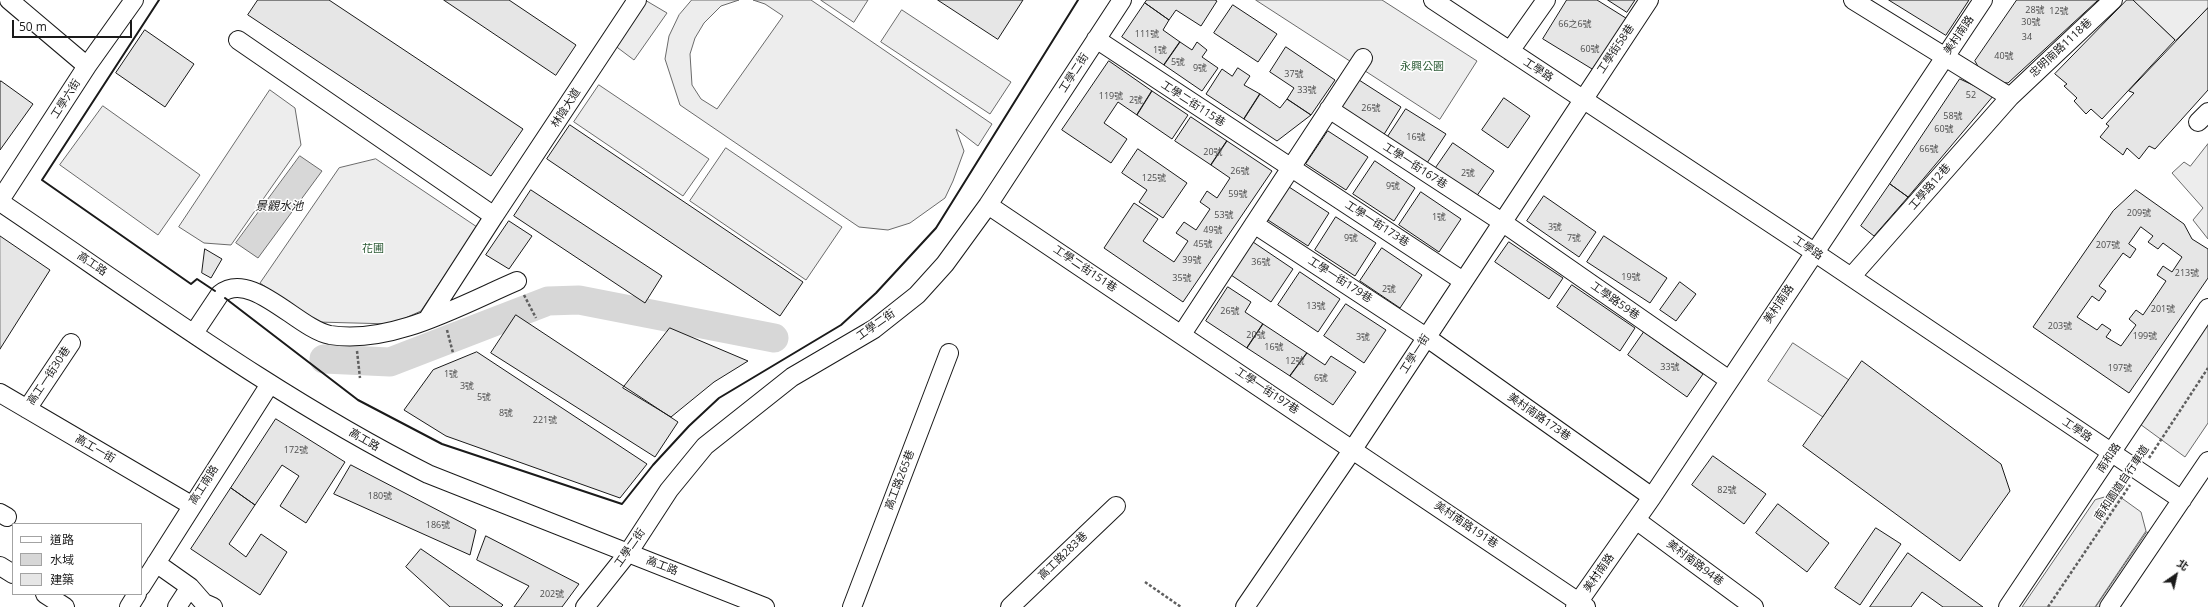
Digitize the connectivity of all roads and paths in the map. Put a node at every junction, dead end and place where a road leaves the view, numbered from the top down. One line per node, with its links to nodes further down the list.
1 (134, 0): 16 (street, 工學六街)
2 (637, 0): 23 (street, 林陰大道)
3 (1122, 0): 11 (street, 工學二街)
4 (1432, 0): 13 (street, 工學路)
5 (1546, 0): 13 (street)
6 (1649, 0): 18 (street, 工學街58巷)
7 (1853, 0): 14 (street)
8 (1983, 0): 14 (street, 美村南路)
9 (2112, 0): 17 (street, 忠明南路1118巷)
10 (17, 3): 16 (street)
11 (1096, 39): 20 (street, 工學二街115巷); 22 (street, 工學二街)
12 (238, 40): 23 (street)
13 (1510, 51): 18 (street, 工學路)
14 (1945, 56): 17 (street); 26 (street, 美村南路)
15 (1363, 58): 19 (street)
16 (87, 66): 21 (street, 工學六街)
17 (2010, 97): 27 (street, 工學路12巷)
18 (1582, 99): 24 (street, 工學一街); 26 (street, 工學路)
19 (1329, 109): 20 (street); 24 (street, 工學一街167巷)
20 (1291, 168): 25 (street); 29 (street, 工學一街173巷)
21 (0, 201): 33 (street, 高工路)
22 (988, 205): 34 (street, 工學二街151巷); 55 (street, 工學二街)
23 (494, 216): 31 (street, 林陰大道)
24 (1502, 222): 29 (street, 工學一街); 42 (street, 工學路59巷)
25 (1254, 224): 34 (street); 36 (street, 工學一街179巷)
26 (1814, 252): 27 (street, 工學路); 42 (street, 美村南路)
27 (1851, 277): 47 (street, 工學路)
28 (517, 281): 31 (street); 32 (path)
29 (1463, 281): 36 (street, 工學一街)
30 (2208, 308): 47 (street, 南和路)
31 (435, 316): 35 (street); 38 (path)
32 (536, 318)
33 (194, 333): 35 (street); 43 (street, 高工路)
34 (1182, 334): 46 (street, 工學一街197巷)
35 (356, 337): 41 (path)
36 (1426, 337): 46 (street, 工學一街); 50 (street, 美村南路173巷)
37 (71, 343): 45 (street, 高工一街30巷)
38 (453, 353)
39 (949, 353): 71 (street, 高工路265巷)
40 (2208, 368): 49 (path, 南和園道自行車道)
41 (360, 378)
42 (1729, 380): 50 (street, 美村南路)
43 (270, 384): 52 (street, 高工南路); 55 (street, 高工路)
44 (0, 393): 45 (street, 高工一街)
45 (27, 409): 52 (street, 高工一街)
46 (1353, 449): 64 (street, 美村南路191巷); 74 (street, 工學一街)
47 (2112, 454): 49 (street, 工學路); 76 (street, 南和路)
48 (2208, 461): 51 (street)
49 (2139, 472): 51 (street, 工學路); 77 (path, 南和園道自行車道)
50 (1652, 497): 54 (street, 美村南路)
51 (2182, 500): 78 (street)
52 (191, 506): 56 (street, 高工南路)
53 (1116, 506): 72 (street, 高工路283巷)
54 (1636, 520): 64 (street, 美村南路); 75 (street, 美村南路94巷)
55 (628, 553): 69 (street, 工學二街); 70 (street, 高工路)
56 (156, 563): 60 (street, 高工南路); 61 (street)
57 (0, 566): 58 (street)
58 (12, 573)
59 (1145, 582): 73 (path)
60 (142, 585)
61 (190, 587): 67 (street); 68 (street)
62 (46, 595): 65 (street)
63 (136, 595): 66 (street)
64 (1580, 605)
65 (66, 607)
66 (129, 607)
67 (178, 607)
68 (213, 607)
69 (585, 607)
70 (765, 607)
71 (852, 607)
72 (1010, 607)
73 (1181, 607)
74 (1245, 607)
75 (1754, 607)
76 (2008, 607)
77 (2048, 607)
78 (2109, 607)

